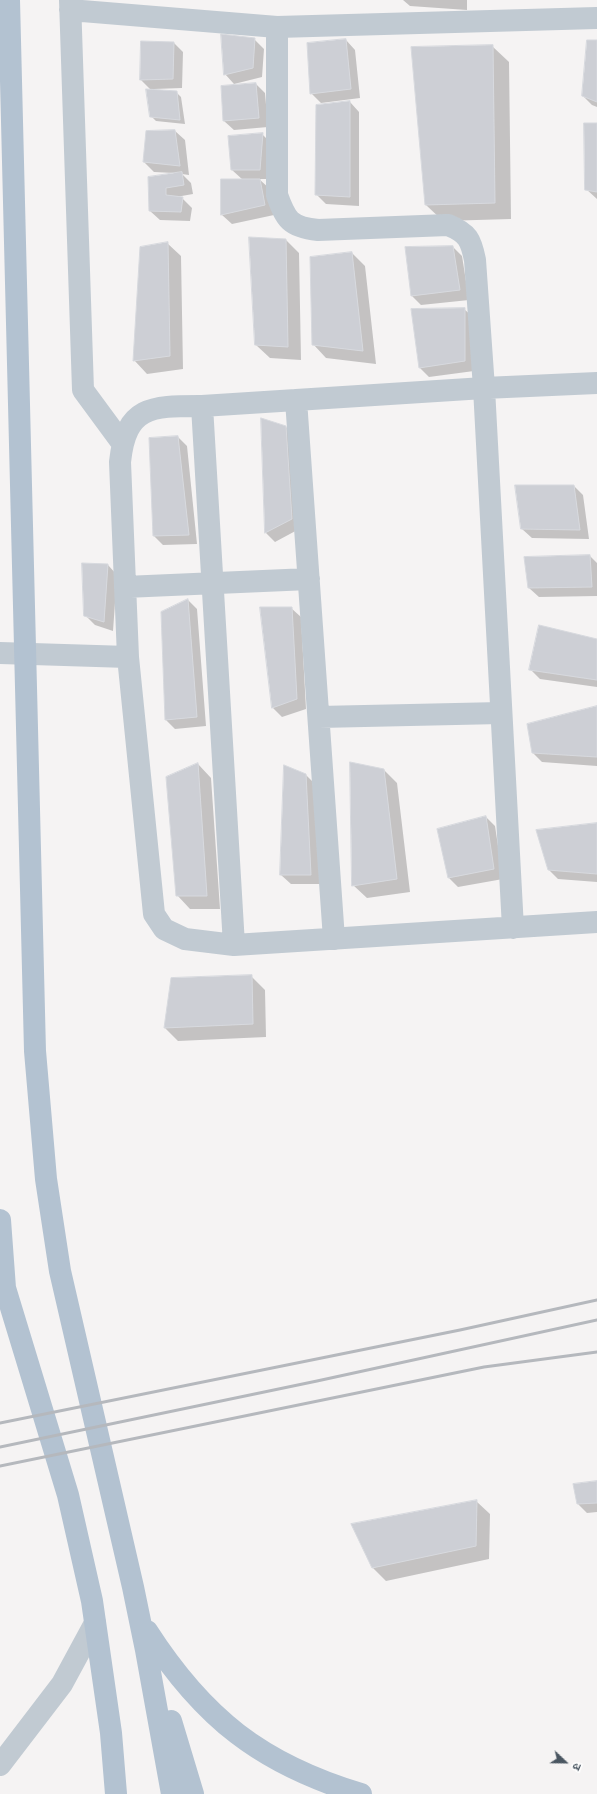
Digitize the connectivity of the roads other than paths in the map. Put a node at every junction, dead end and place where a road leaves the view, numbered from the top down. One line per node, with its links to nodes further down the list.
1 (9, 0): 23 (main road)
2 (70, 5): 4 (street); 9 (street)
3 (597, 18): 4 (street)
4 (277, 27): 6 (street)
5 (597, 383): 6 (street)
6 (484, 388): 7 (street); 15 (street)
7 (296, 400): 8 (street); 10 (street)
8 (202, 406): 9 (street); 11 (street)
9 (122, 443): 12 (street)
10 (309, 579): 11 (street); 16 (street)
11 (212, 582): 12 (street); 20 (street)
12 (125, 587): 14 (street)
13 (0, 653): 14 (street)
14 (128, 657): 20 (street)
15 (501, 713): 16 (street); 18 (street)
16 (318, 717): 19 (street)
17 (597, 922): 18 (street)
18 (513, 928): 19 (street)
19 (334, 939): 20 (street)
20 (234, 945)
21 (0, 1220): 22 (main road)
22 (95, 1623): 24 (street); 25 (main road)
23 (142, 1625): 26 (main road); 27 (main road); 28 (main road)
24 (0, 1765)
25 (116, 1794)
26 (172, 1794)
27 (193, 1794)
28 (361, 1794)

